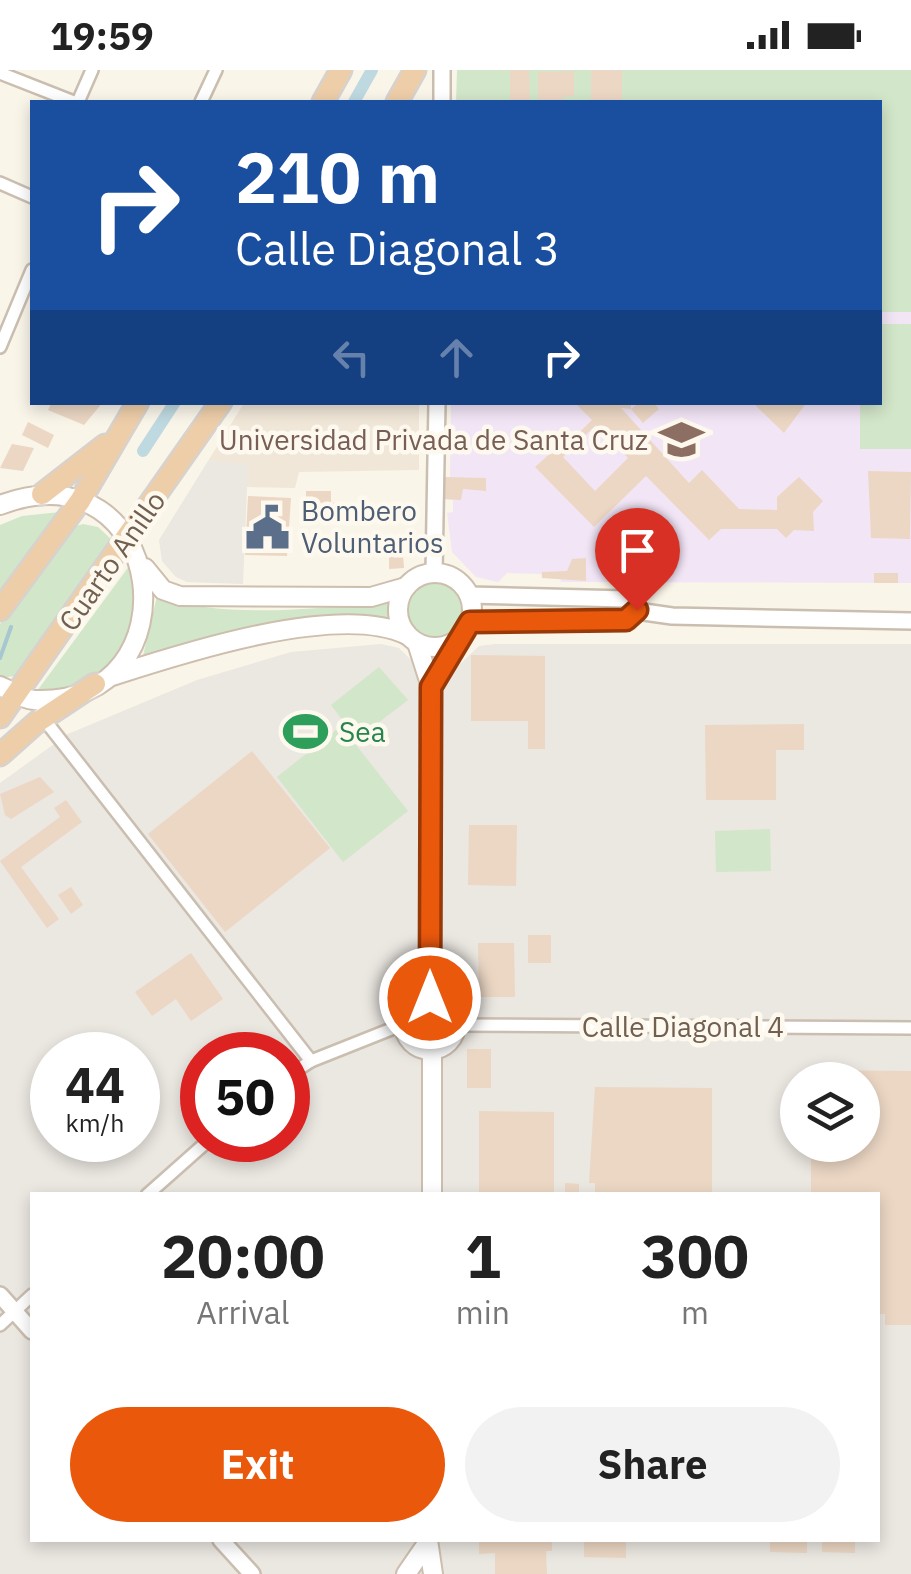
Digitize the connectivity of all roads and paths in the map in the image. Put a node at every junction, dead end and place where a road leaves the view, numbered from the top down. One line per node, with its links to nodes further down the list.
1 (92, 70): 8 (street)
2 (216, 70): 9 (street)
3 (341, 70): 10 (highway)
4 (415, 70): 11 (highway)
5 (442, 70): 12 (street)
6 (0, 74): 7 (street)
7 (71, 100)
8 (77, 100)
9 (203, 100)
10 (325, 100)
11 (398, 100)
12 (442, 100)
13 (0, 183): 14 (street)
14 (30, 196)
15 (30, 275): 16 (street)
16 (0, 348)
17 (136, 405): 20 (highway)
18 (219, 405): 24 (highway, Cuarto Anillo)
19 (437, 405): 26 (street)
20 (117, 434): 21 (highway); 22 (highway)
21 (42, 494): 22 (main road); 23 (main road)
22 (80, 501): 24 (main road); 30 (highway)
23 (0, 504)
24 (129, 539): 25 (main road); 39 (highway, Cuarto Anillo)
25 (140, 561): 27 (main road); 37 (main road)
26 (434, 573): 27 (main road); 28 (main road)
27 (406, 587): 35 (main road)
28 (468, 595): 29 (street); 34 (main road)
29 (577, 598): 31 (street); 32 (street)
30 (0, 610)
31 (637, 610): 32 (street); 33 (street)
32 (577, 620): 34 (street)
33 (911, 621)
34 (470, 622): 36 (main road)
35 (412, 639): 36 (main road); 37 (main road); 38 (main road)
36 (456, 641): 38 (main road)
37 (98, 682): 39 (highway)
38 (431, 687): 42 (main road)
39 (23, 700): 40 (highway, Cuarto Anillo); 41 (highway); 47 (street)
40 (0, 717)
41 (0, 755)
42 (430, 998): 43 (main road); 44 (main road)
43 (404, 1024): 46 (main road); 47 (street)
44 (456, 1024): 45 (street, Calle Diagonal 4); 46 (main road)
45 (911, 1028)
46 (432, 1050): 50 (main road)
47 (311, 1061)
48 (184, 1162): 49 (street)
49 (149, 1192)
50 (432, 1192)
51 (0, 1295): 53 (street)
52 (30, 1298): 53 (street)
53 (15, 1311): 54 (street); 55 (street)
54 (0, 1324)
55 (30, 1329)
56 (223, 1542): 59 (street)
57 (427, 1542): 60 (main road)
58 (428, 1542): 61 (main road)
59 (252, 1574)
60 (406, 1574)
61 (433, 1574)

